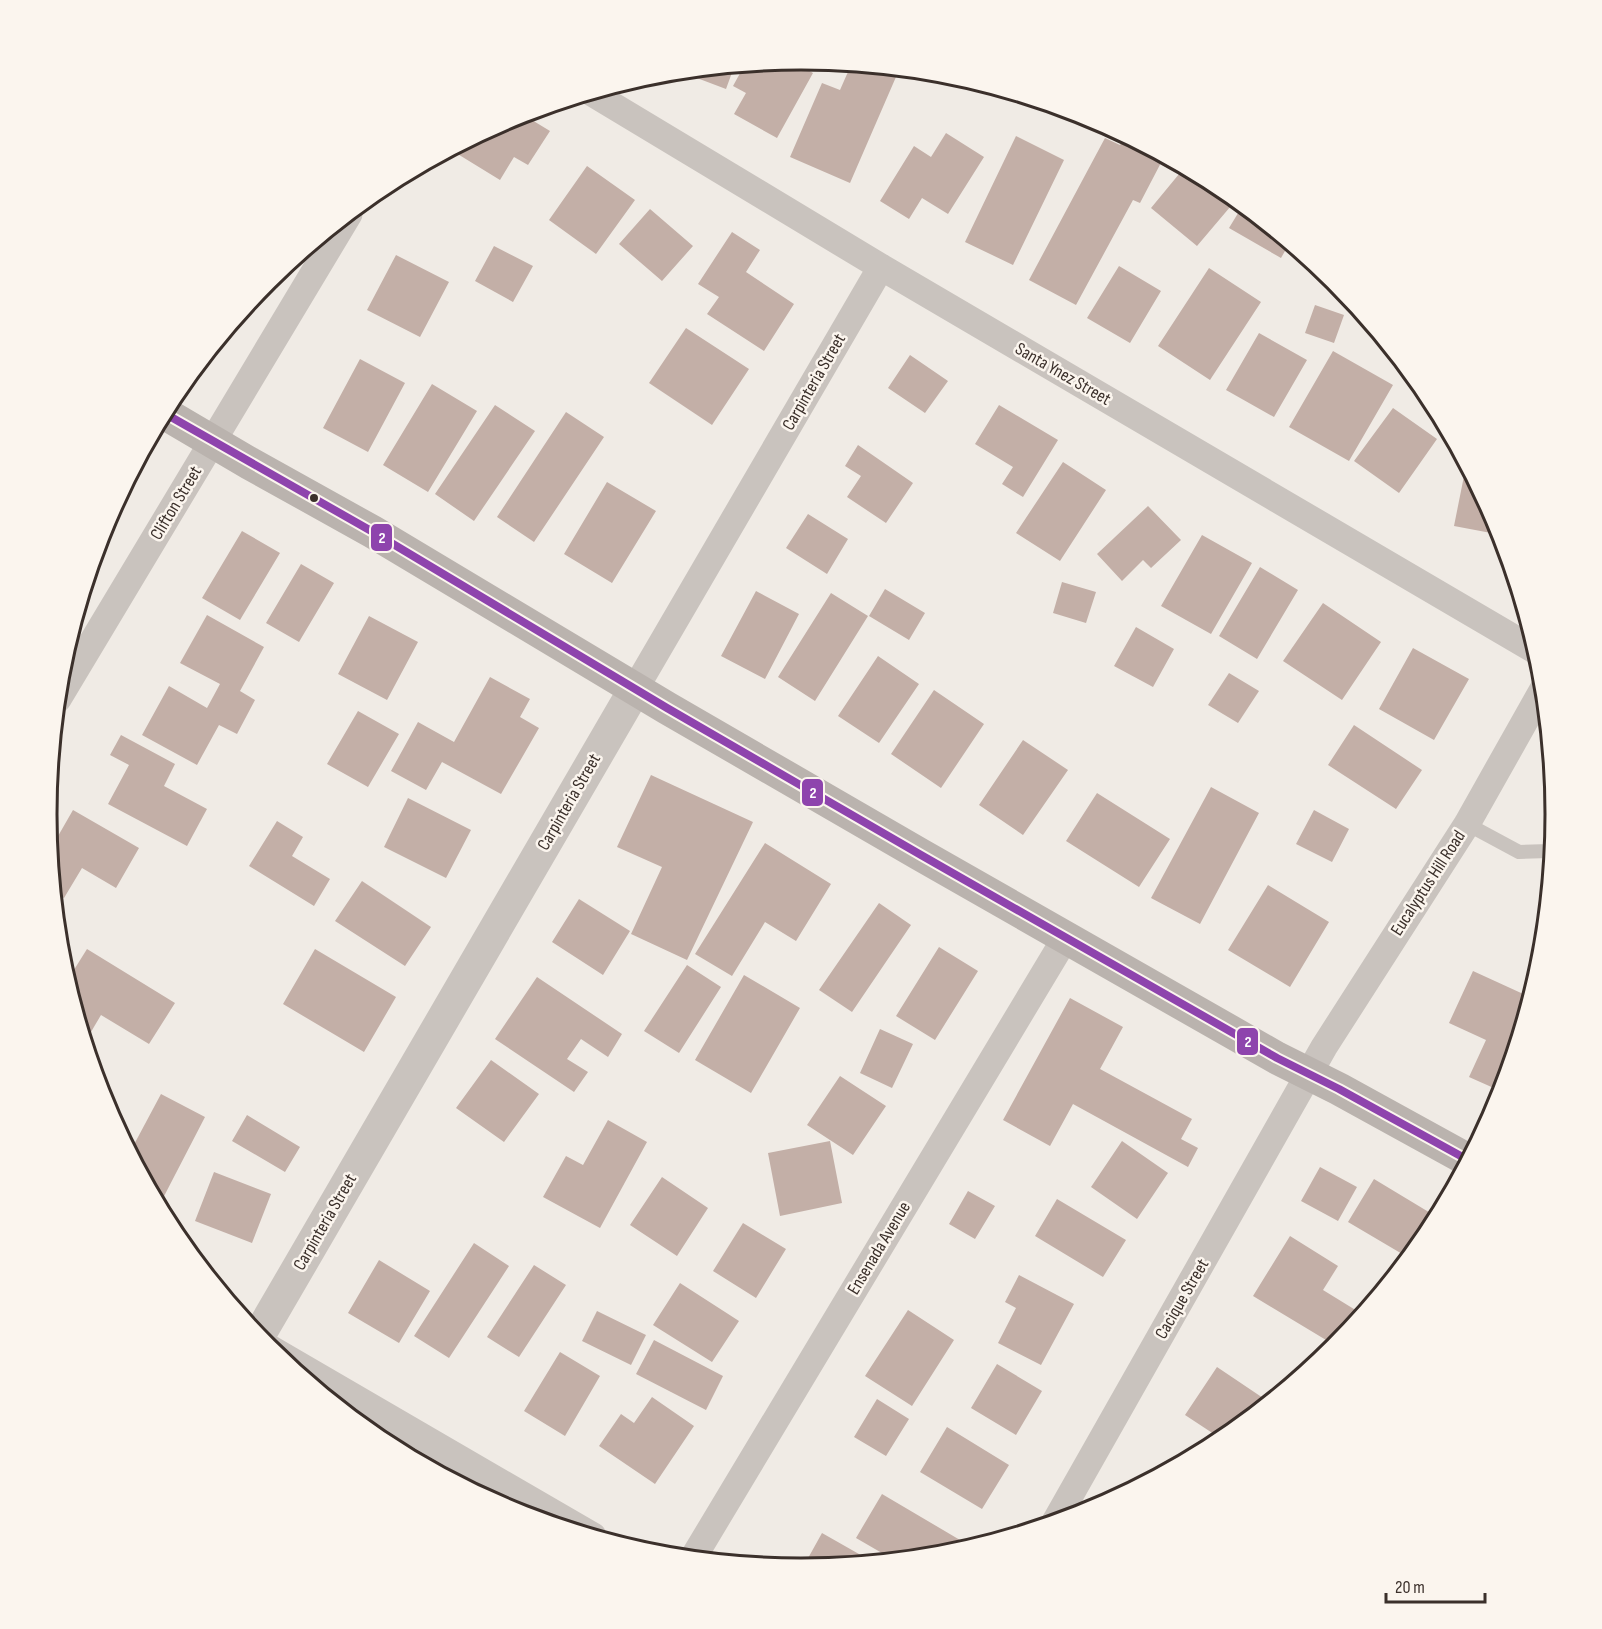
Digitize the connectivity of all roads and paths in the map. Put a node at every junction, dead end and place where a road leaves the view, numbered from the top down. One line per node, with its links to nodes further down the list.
1 (601, 98): 3 (street, Santa Ynez Street)
2 (338, 232): 5 (street, Clifton Street)
3 (881, 267): 6 (street, Santa Ynez Street); 8 (street, Carpinteria Street)
4 (172, 418): 5 (main road)
5 (213, 442): 7 (street, Clifton Street); 8 (main road)
6 (1525, 645)
7 (69, 681)
8 (635, 689): 12 (main road); 15 (street, Carpinteria Street)
9 (1536, 701): 10 (street, Eucalyptus Hill Road)
10 (1467, 824): 11 (lane); 13 (street, Eucalyptus Hill Road)
11 (1543, 851)
12 (1066, 938): 13 (main road); 19 (street, Ensenada Avenue)
13 (1309, 1075): 14 (main road); 17 (street, Cacique Street)
14 (1461, 1156)
15 (263, 1328)
16 (303, 1368): 18 (street)
17 (1061, 1511)
18 (566, 1520)
19 (697, 1551)

